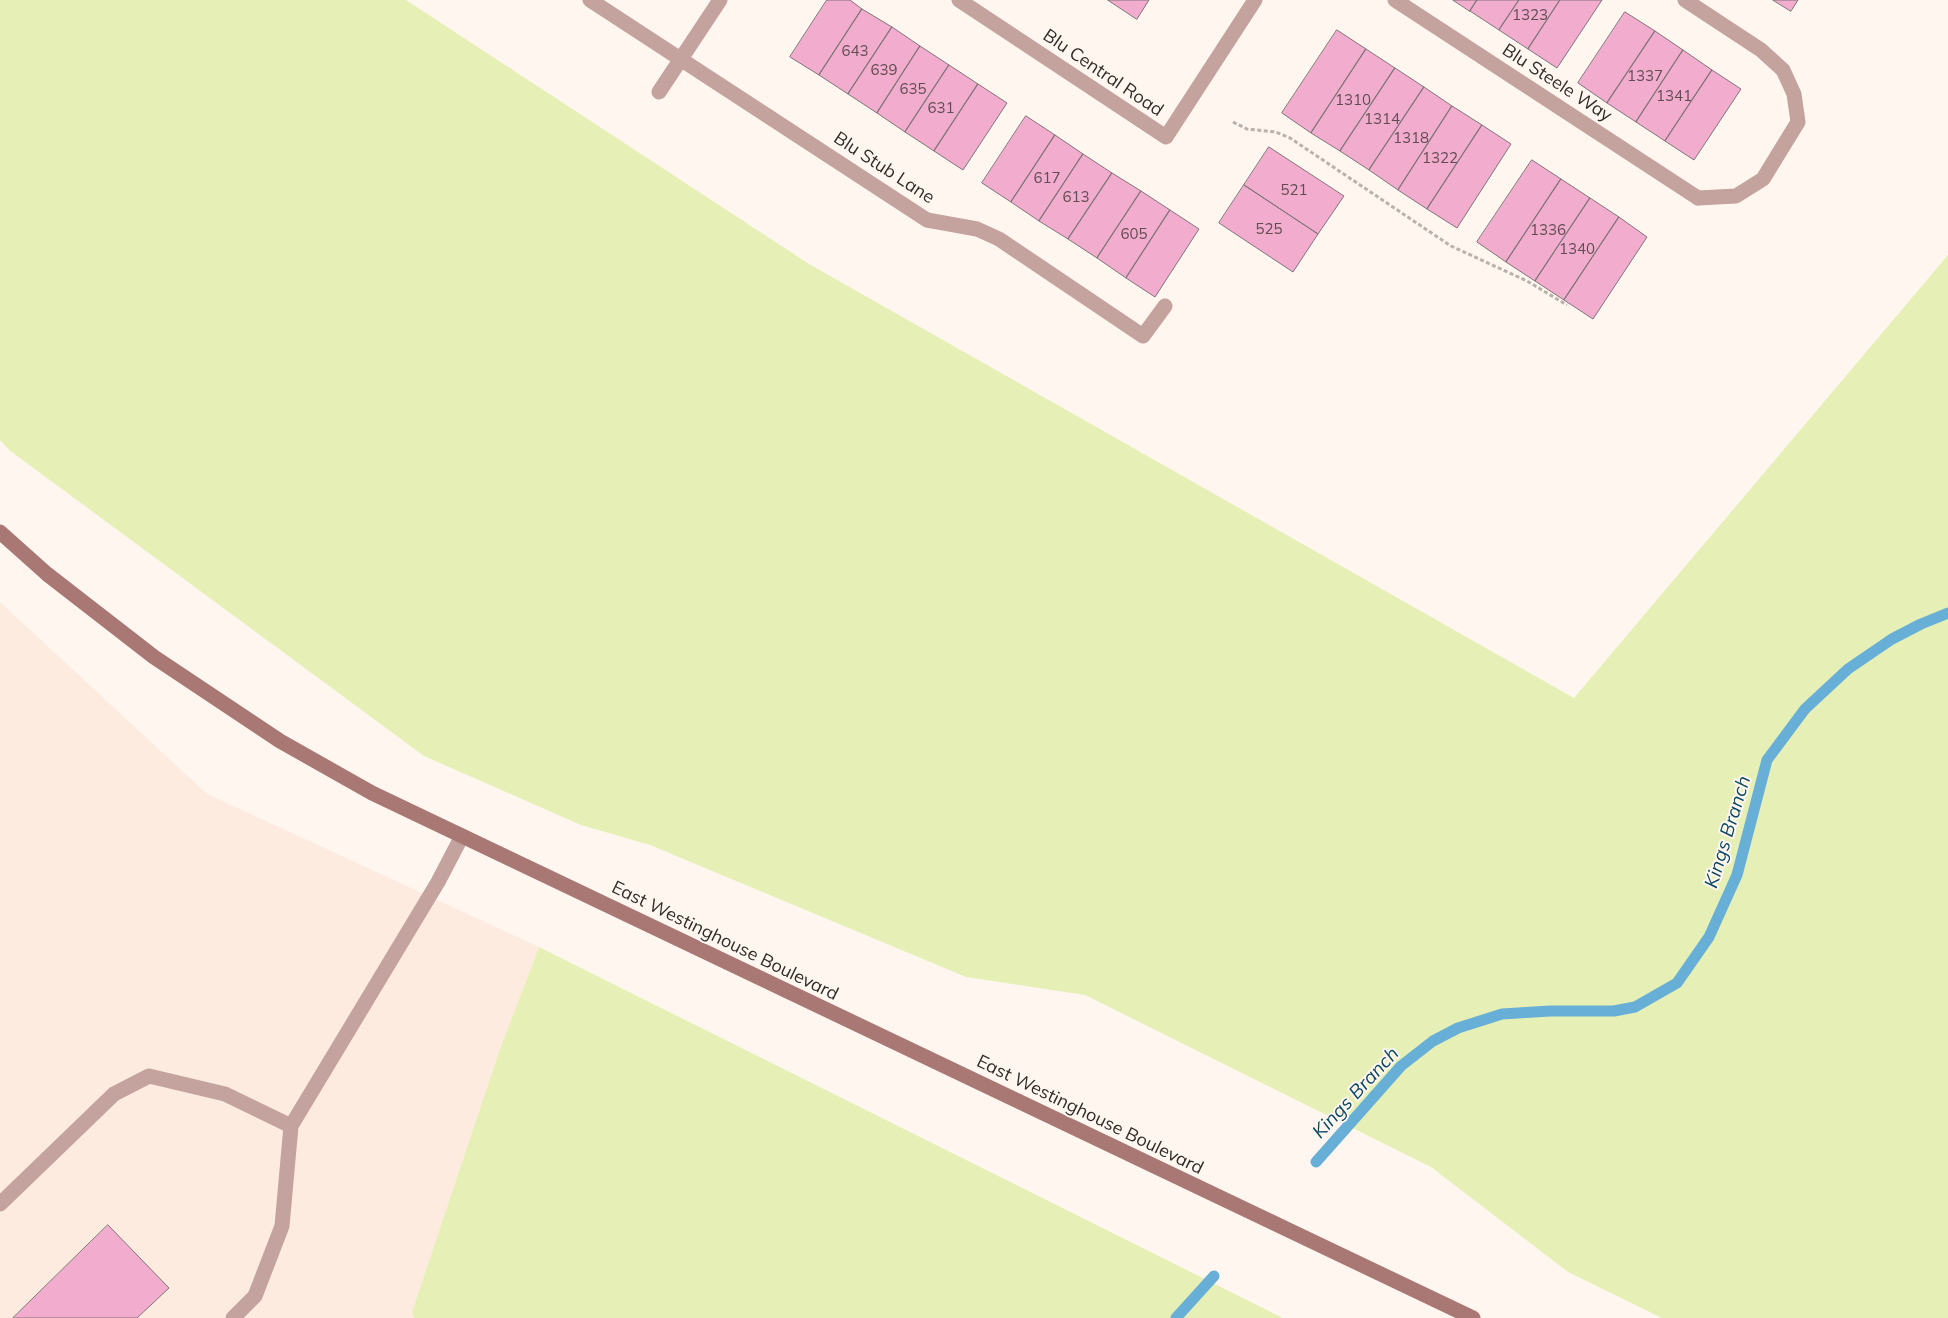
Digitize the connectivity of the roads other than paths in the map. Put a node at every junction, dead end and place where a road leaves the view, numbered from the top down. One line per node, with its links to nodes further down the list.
1 (590, 0): 7 (street, Blu Stub Lane)
2 (720, 0): 7 (street)
3 (959, 0): 4 (street, Blu Central Road)
4 (1255, 0)
5 (1395, 0): 6 (street, Blu Steele Way)
6 (1685, 0)
7 (681, 60): 8 (street); 9 (street, Blu Stub Lane)
8 (659, 92)
9 (1165, 306)
10 (0, 532): 11 (main road, East Westinghouse Boulevard)
11 (462, 836): 12 (street); 15 (main road, East Westinghouse Boulevard)
12 (291, 1126): 13 (street); 14 (street)
13 (0, 1204)
14 (233, 1318)
15 (1473, 1318)

